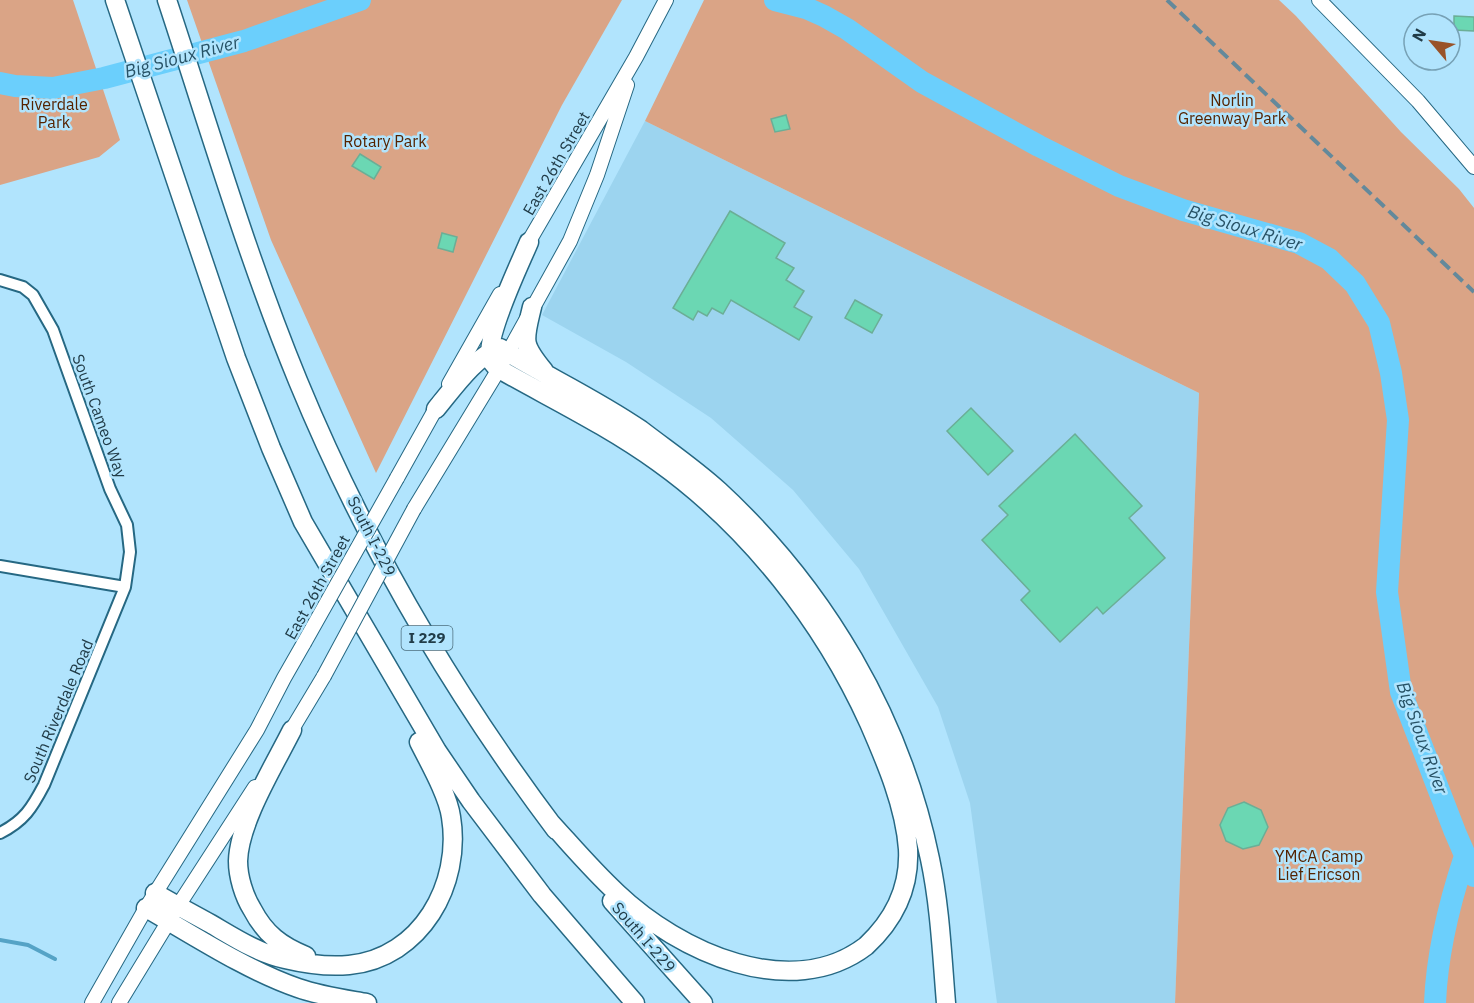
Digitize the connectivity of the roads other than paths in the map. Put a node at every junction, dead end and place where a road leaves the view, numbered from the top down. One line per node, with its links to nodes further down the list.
1 (115, 0): 15 (highway, I 229)
2 (167, 0): 17 (highway, South I-229 / I 229)
3 (666, 0): 5 (main road, East 26th Street)
4 (1319, 0): 6 (main road)
5 (636, 57): 7 (main road, East 26th Street); 9 (main road, East 26th Street)
6 (1474, 167)
7 (529, 242): 10 (highway); 12 (main road, East 26th Street)
8 (0, 280): 14 (street, South Cameo Way)
9 (532, 307): 10 (main road, East 26th Street); 11 (highway)
10 (499, 358): 11 (highway); 12 (highway); 16 (main road, East 26th Street, bridge); 17 (highway)
11 (555, 379): 27 (highway)
12 (436, 408): 19 (main road, East 26th Street, bridge)
13 (0, 566): 14 (street)
14 (125, 587): 18 (street, South Riverdale Road)
15 (380, 655): 21 (highway); 25 (highway, I 229)
16 (292, 730): 20 (main road, East 26th Street); 21 (highway)
17 (550, 822): 26 (highway, South I-229 / I 229)
18 (0, 833)
19 (150, 901): 20 (highway); 22 (main road, East 26th Street)
20 (173, 914): 21 (highway); 23 (main road, East 26th Street); 24 (highway)
21 (333, 965)
22 (92, 1003)
23 (119, 1003)
24 (367, 1003)
25 (635, 1003)
26 (703, 1003)
27 (946, 1003)

